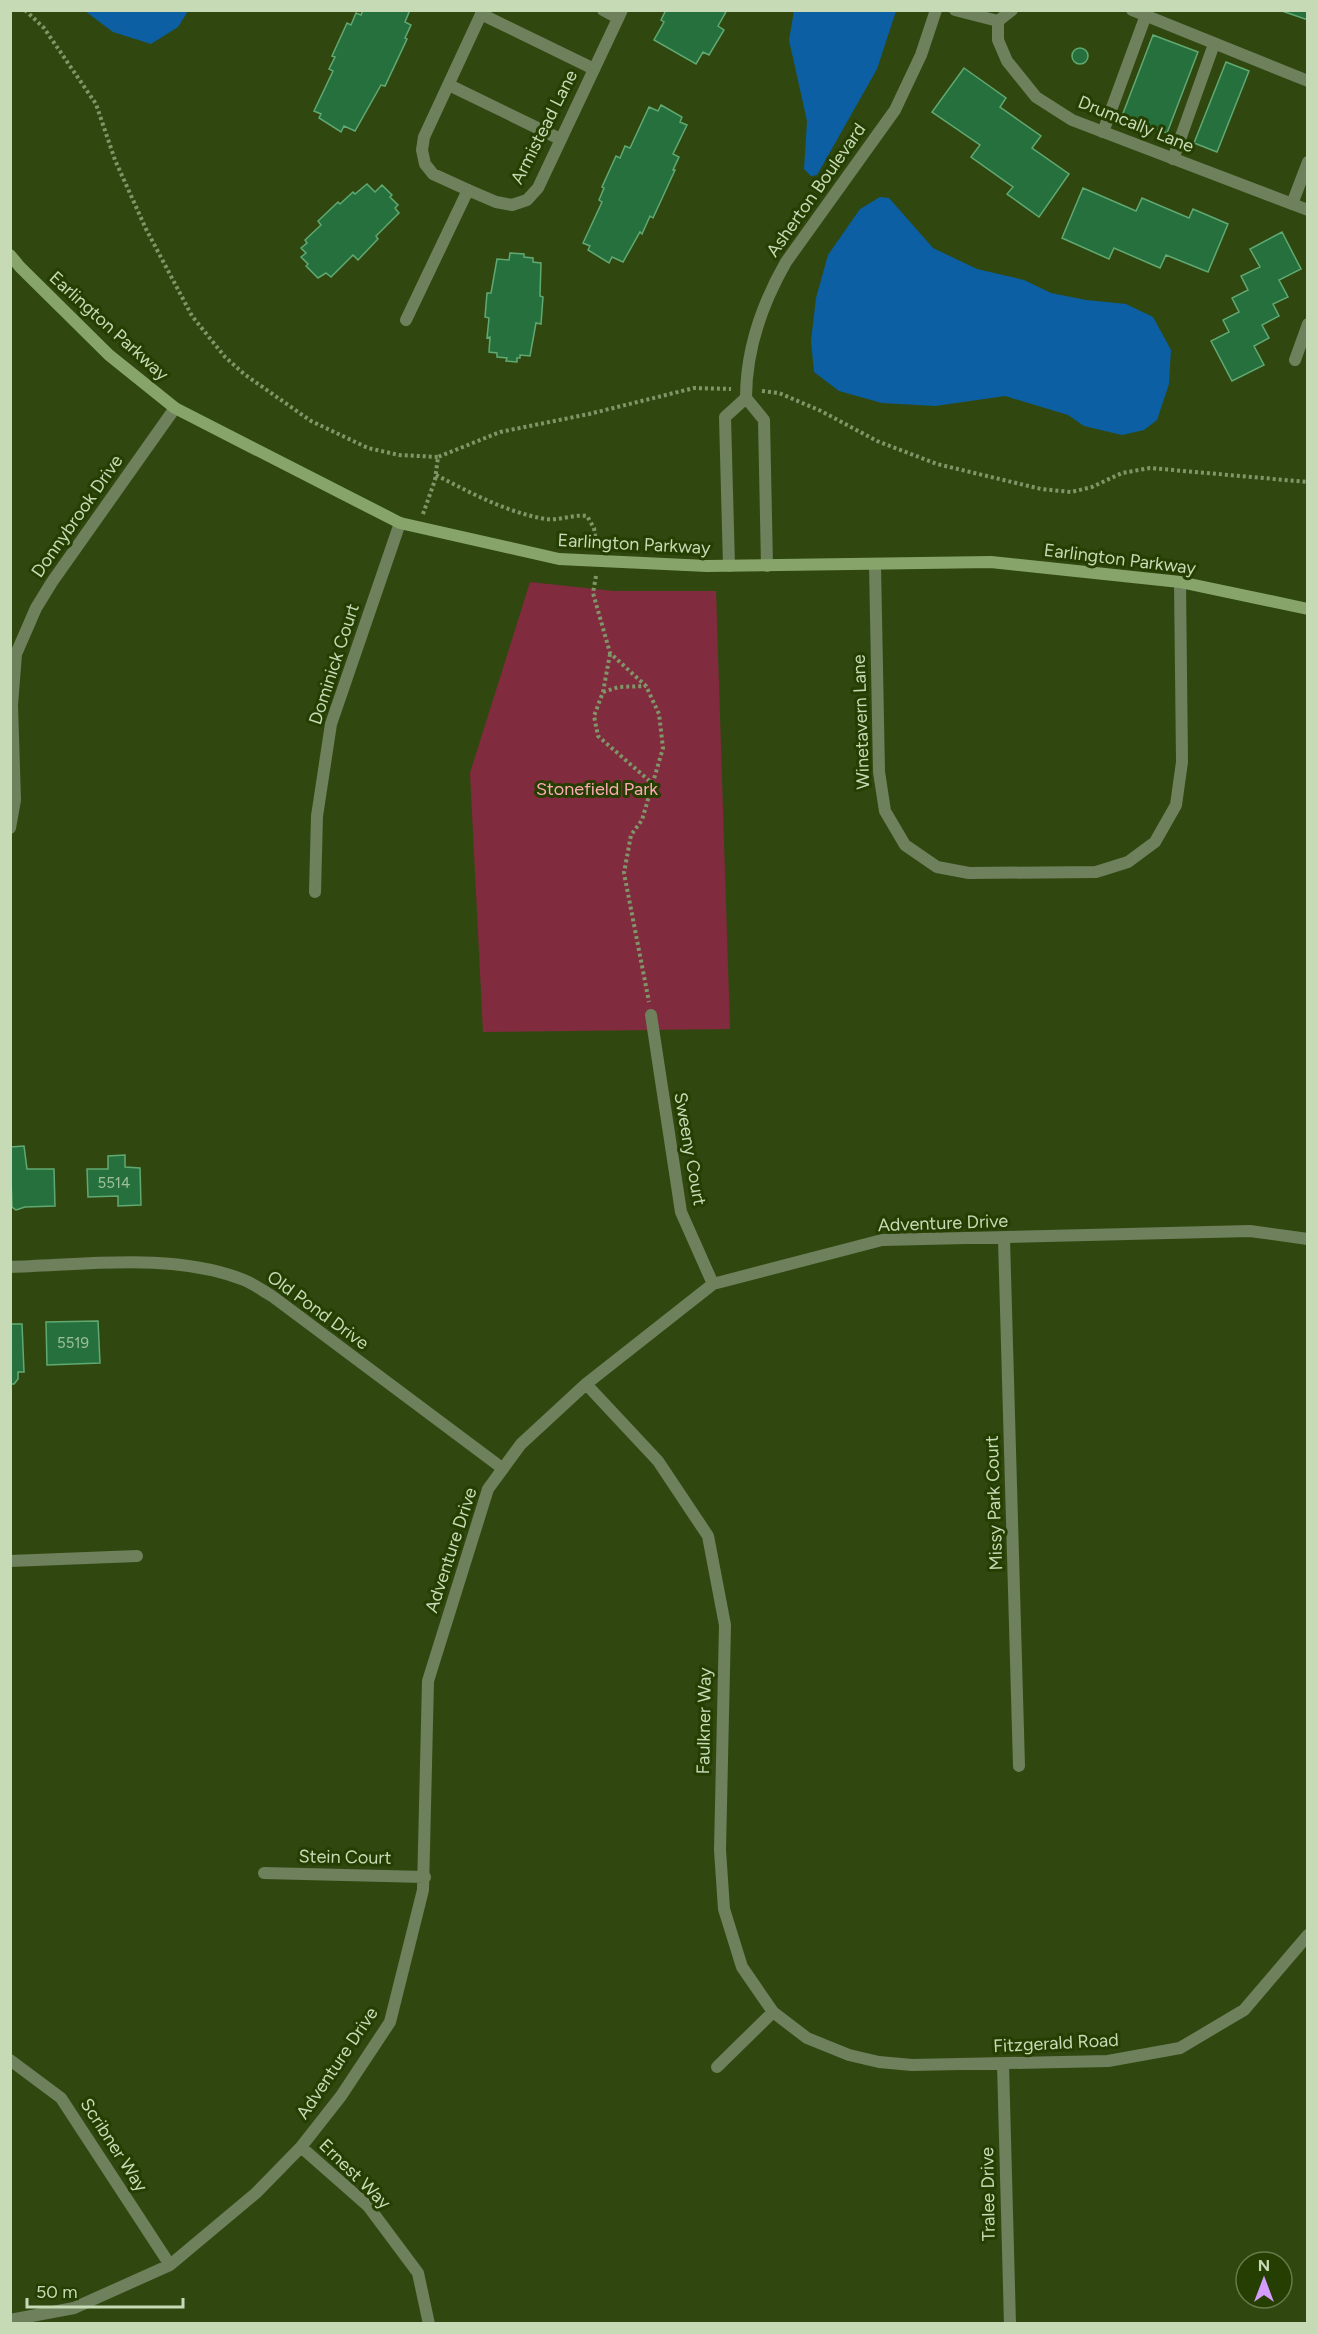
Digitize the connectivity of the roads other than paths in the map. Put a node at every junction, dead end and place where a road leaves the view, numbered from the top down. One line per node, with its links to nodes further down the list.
1 (603, 10): 7 (street)
2 (936, 10): 25 (street, Asherton Boulevard)
3 (955, 10): 9 (street)
4 (1012, 10): 9 (street)
5 (1132, 10): 8 (street)
6 (482, 12): 11 (street); 13 (street, Armistead Lane)
7 (620, 14): 11 (street, Armistead Lane)
8 (1146, 15): 10 (street); 14 (street)
9 (998, 21): 14 (street, Drumcally Lane)
10 (1215, 44): 12 (street); 16 (street)
11 (594, 69): 15 (street, Armistead Lane)
12 (1308, 81)
13 (448, 85): 15 (street); 18 (street, Armistead Lane)
14 (1103, 132): 16 (street, Drumcally Lane)
15 (560, 139): 18 (street, Armistead Lane)
16 (1173, 159): 19 (street, Drumcally Lane)
17 (1308, 162): 19 (street)
18 (468, 190): 22 (street)
19 (1292, 204): 20 (street, Drumcally Lane)
20 (1308, 210)
21 (10, 255): 26 (street, Earlington Parkway)
22 (406, 320)
23 (1308, 324): 24 (street)
24 (1295, 360)
25 (746, 394): 29 (street); 30 (street)
26 (175, 408): 27 (street, Earlington Parkway); 33 (street, Donnybrook Drive)
27 (400, 523): 29 (street, Earlington Parkway); 34 (street, Dominick Court)
28 (874, 564): 30 (street, Earlington Parkway); 31 (street, Earlington Parkway); 31 (street, Winetavern Lane)
29 (729, 566): 30 (street, Earlington Parkway)
30 (767, 566)
31 (1180, 582): 32 (street, Earlington Parkway)
32 (1308, 609)
33 (10, 828)
34 (315, 892)
35 (651, 1015): 39 (street, Sweeny Court)
36 (1004, 1239): 37 (street, Adventure Drive); 39 (street, Adventure Drive); 44 (street, Missy Park Court)
37 (1308, 1239)
38 (10, 1267): 41 (street, Old Pond Drive)
39 (713, 1284): 40 (street, Adventure Drive)
40 (586, 1384): 41 (street, Adventure Drive); 48 (street, Faulkner Way)
41 (502, 1467): 46 (street, Adventure Drive)
42 (137, 1556): 43 (street)
43 (10, 1561)
44 (1019, 1766)
45 (264, 1873): 46 (street, Stein Court)
46 (425, 1877): 52 (street, Adventure Drive)
47 (1308, 1935): 50 (street, Fitzgerald Road)
48 (773, 2012): 50 (street, Fitzgerald Road); 51 (street)
49 (10, 2060): 53 (street, Scribner Way)
50 (1004, 2064): 56 (street, Tralee Drive)
51 (717, 2067)
52 (301, 2147): 53 (street, Adventure Drive); 55 (street, Ernest Way)
53 (170, 2265): 54 (street, Adventure Drive)
54 (10, 2320)
55 (429, 2324)
56 (1010, 2324)

